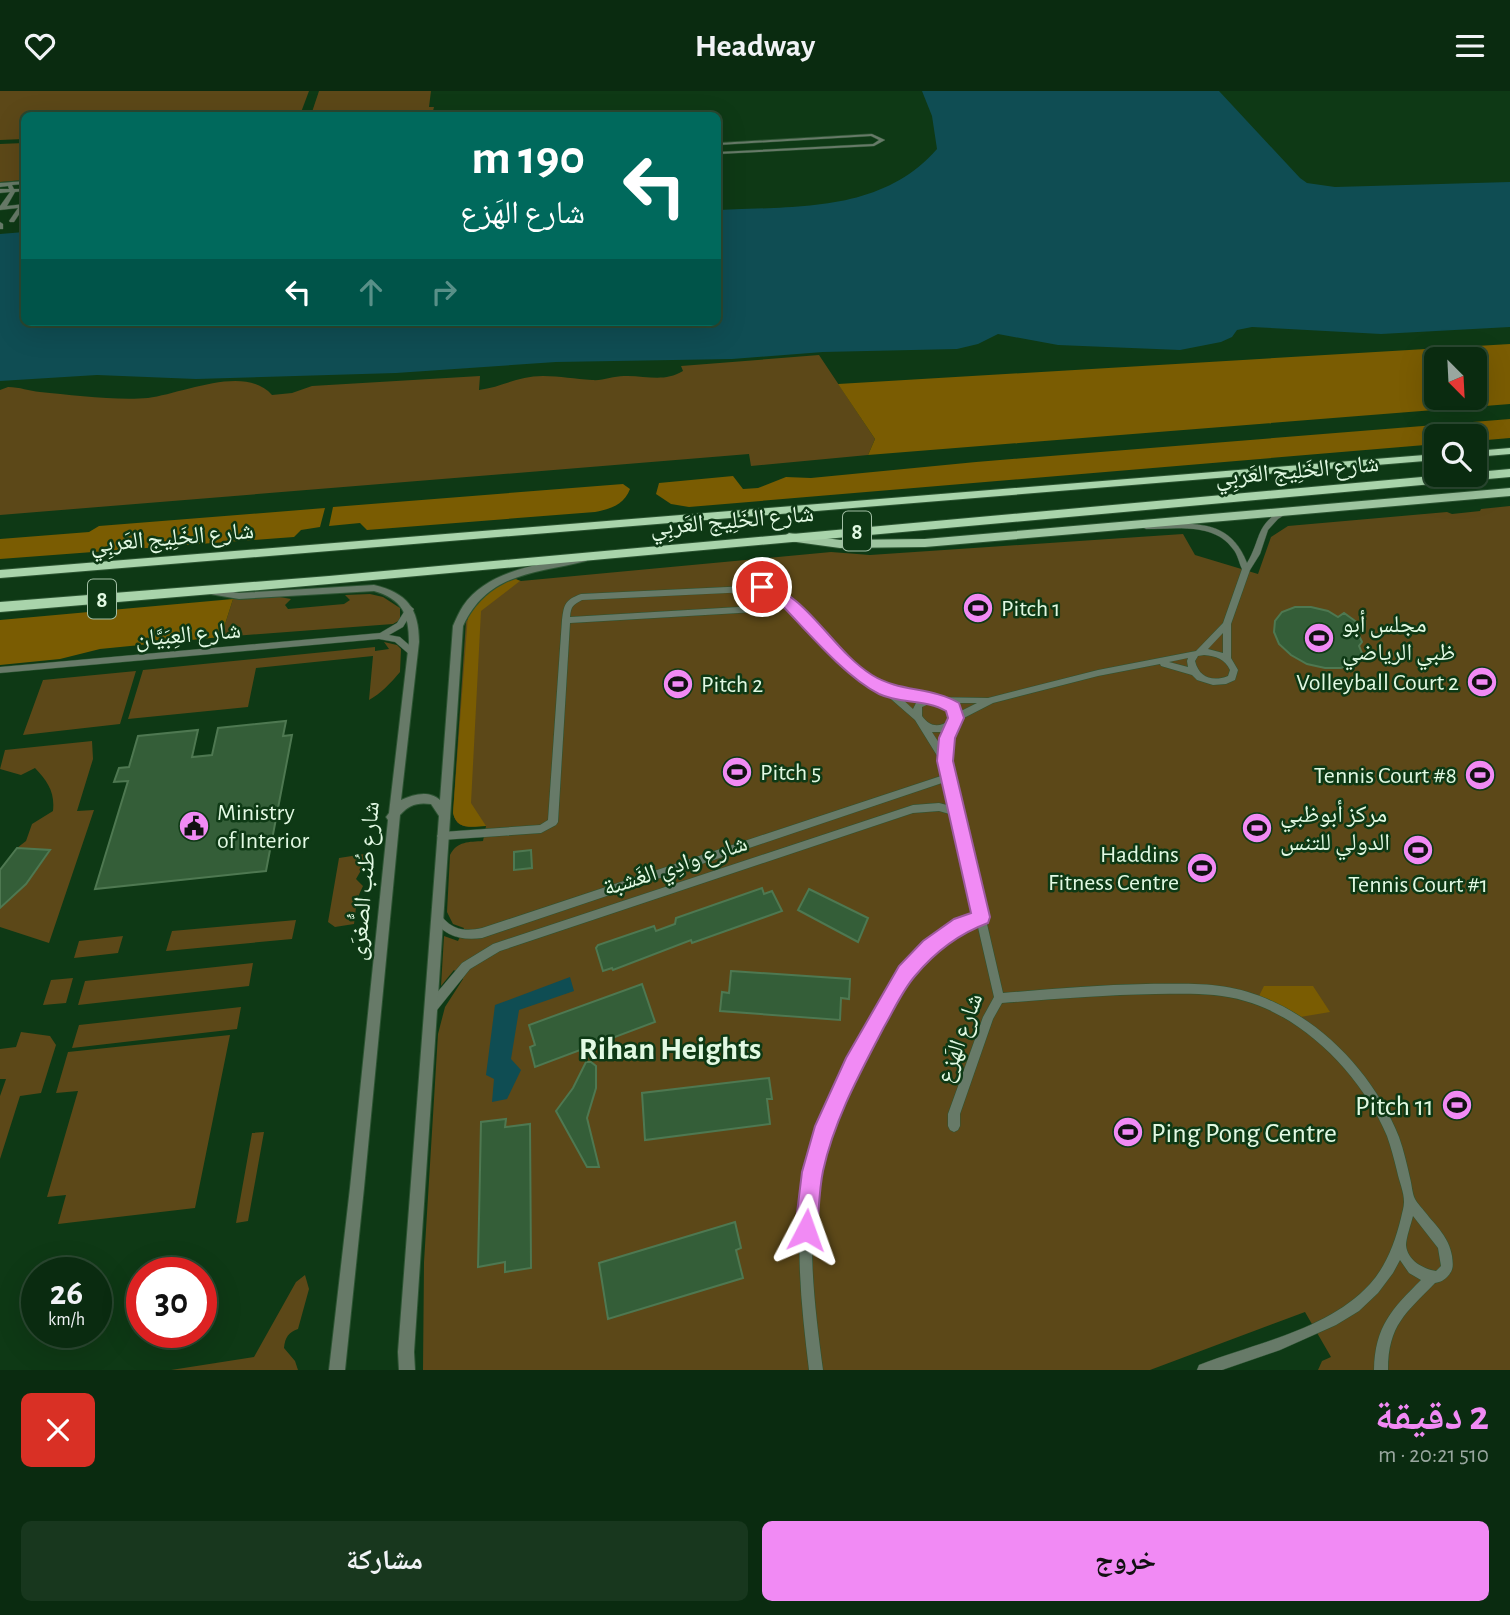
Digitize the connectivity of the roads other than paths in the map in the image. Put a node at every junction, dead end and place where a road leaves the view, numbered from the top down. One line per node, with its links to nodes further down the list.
1 (827, 138): 2 (street); 3 (street); 3 (street)
2 (721, 144)
3 (831, 147): 4 (street)
4 (721, 153)
5 (21, 183): 6 (street)
6 (9, 184): 7 (street); 9 (street)
7 (0, 185)
8 (21, 190): 9 (street)
9 (13, 191): 10 (street); 12 (street)
10 (0, 195)
11 (21, 207): 12 (street)
12 (1, 208)
13 (21, 210): 14 (street)
14 (12, 221)
15 (1510, 451): 16 (highway)
16 (1487, 453)
17 (1424, 458): 26 (highway, شارع الخَلِيج العَربِي / 8)
18 (1510, 473): 22 (highway, شارع الخَلِيج العَربِي / 8)
19 (1510, 492): 20 (main road)
20 (1286, 512): 21 (main road); 25 (street)
21 (1134, 525): 22 (main road); 25 (street)
22 (788, 537): 23 (highway, شارع الخَلِيج العَربِي / 8)
23 (608, 554): 28 (highway, شارع الخَلِيج العَربِي / 8); 50 (street)
24 (0, 568): 26 (highway)
25 (1246, 569): 33 (street)
26 (35, 571): 27 (highway, شارع الخَلِيج العَربِي / 8)
27 (0, 573)
28 (204, 590): 30 (highway, شارع الخَلِيج العَربِي / 8); 31 (street)
29 (788, 603): 32 (street); 32 (street); 41 (street)
30 (0, 607)
31 (410, 609): 34 (street); 35 (street, شارع طُنب الصُّغرَى)
32 (566, 620): 52 (street)
33 (1227, 624): 36 (street); 37 (street)
34 (379, 636): 35 (street, شارع العِبَيَّان); 39 (street, شارع العِبَيَّان)
35 (413, 653): 51 (street, شارع طُنب الصُّغرَى)
36 (1197, 654): 37 (street); 38 (street); 40 (street)
37 (1227, 659): 40 (street)
38 (1156, 663): 40 (street); 44 (street)
39 (0, 670)
40 (1195, 673)
41 (887, 691): 42 (street); 45 (street, شارع الهَزع)
42 (930, 699): 43 (street); 45 (street)
43 (943, 700): 44 (street); 46 (street)
44 (991, 700): 46 (street)
45 (920, 721): 46 (street); 47 (street, شارع الهَزع)
46 (954, 722): 47 (street, شارع الهَزع)
47 (945, 761): 48 (street, شارع الهَزع)
48 (949, 777): 49 (street, شارع الهَزع); 53 (street, شارع وادِي الغَشبة)
49 (957, 812): 54 (street, شارع الهَزع); 56 (street, شارع وادِي الغَشبة)
50 (444, 814): 51 (street); 52 (street)
51 (392, 817): 61 (street, شارع طُنب الصُّغرَى)
52 (442, 836): 53 (street)
53 (436, 916): 56 (street)
54 (981, 917): 55 (street, شارع الهَزع); 63 (street)
55 (999, 998): 57 (street, شارع الهَزع); 58 (street)
56 (430, 1010): 62 (street)
57 (954, 1126)
58 (1410, 1202): 59 (street); 60 (street)
59 (1400, 1245): 60 (street); 64 (street)
60 (1432, 1277): 65 (street)
61 (337, 1370)
62 (407, 1370)
63 (816, 1370)
64 (1204, 1370)
65 (1381, 1370)

